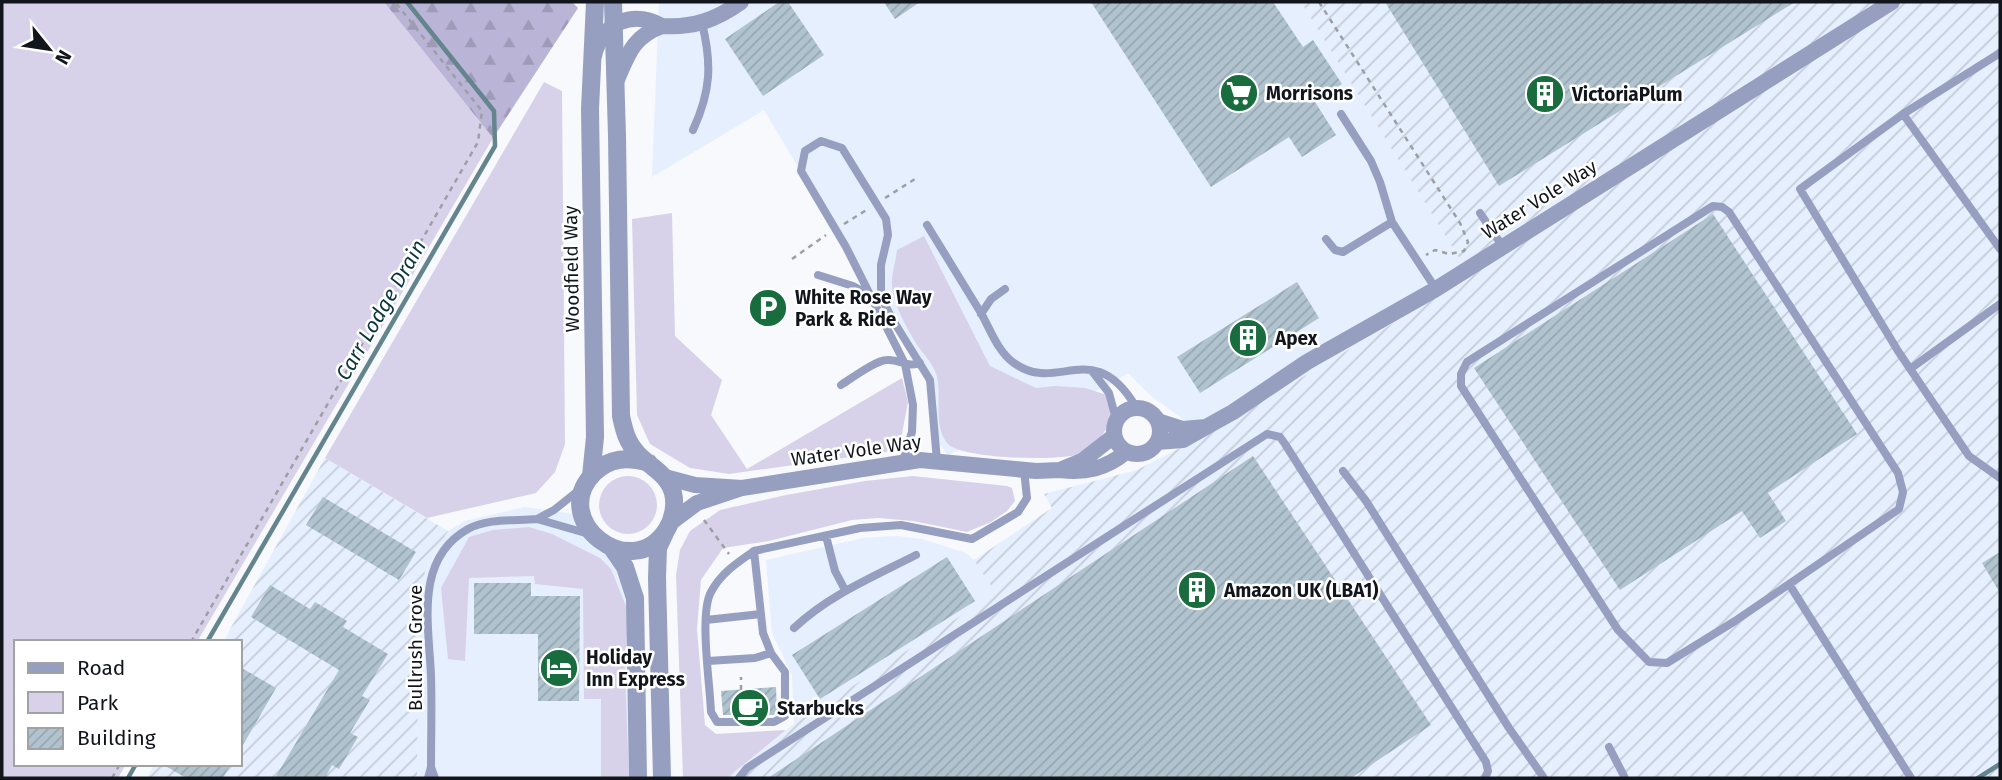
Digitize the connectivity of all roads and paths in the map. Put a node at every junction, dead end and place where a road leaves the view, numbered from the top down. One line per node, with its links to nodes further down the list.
1 (395, 2): 69 (path)
2 (595, 2): 11 (street, Woodfield Way)
3 (613, 2): 8 (street)
4 (741, 2): 7 (street)
5 (1319, 2): 26 (path)
6 (1892, 2): 23 (street, Water Vole Way)
7 (702, 23): 9 (street); 15 (lane)
8 (614, 25): 9 (street); 11 (street, Woodfield Way); 12 (street)
9 (662, 26): 12 (street)
10 (2000, 53): 14 (lane)
11 (592, 62): 53 (street, Woodfield Way)
12 (615, 83): 47 (street)
13 (1341, 114): 19 (lane)
14 (1903, 114): 24 (lane); 35 (lane)
15 (693, 130)
16 (915, 178): 17 (path)
17 (877, 204): 21 (path); 21 (lane); 33 (lane)
18 (1480, 213): 23 (lane)
19 (1392, 222): 22 (lane); 26 (lane)
20 (928, 225): 32 (lane)
21 (835, 229): 25 (path); 30 (lane)
22 (1326, 239)
23 (1503, 247): 29 (street, Water Vole Way)
24 (2000, 249)
25 (792, 259)
26 (1417, 259): 29 (lane)
27 (818, 275): 30 (lane)
28 (1005, 289): 32 (lane)
29 (1436, 289): 41 (street, Water Vole Way)
30 (869, 295): 34 (lane)
31 (2000, 304): 35 (lane)
32 (981, 314): 36 (lane)
33 (920, 363): 34 (lane); 46 (lane)
34 (905, 364): 37 (lane); 45 (lane)
35 (1910, 369): 52 (lane)
36 (1092, 371): 38 (lane); 39 (lane)
37 (841, 385)
38 (1136, 407): 39 (street); 40 (street)
39 (1116, 419): 42 (street)
40 (1158, 421): 41 (street); 43 (street)
41 (1206, 427): 43 (street, Water Vole Way)
42 (1114, 436): 44 (street); 49 (street, Water Vole Way)
43 (1157, 442): 44 (street)
44 (1126, 452): 49 (street, Water Vole Way)
45 (903, 461): 46 (street, Water Vole Way); 54 (street, Water Vole Way)
46 (937, 461): 48 (street, Water Vole Way)
47 (649, 463): 51 (street); 53 (street)
48 (1024, 470): 49 (street, Water Vole Way); 59 (lane)
49 (1059, 470)
50 (1343, 471): 82 (lane)
51 (665, 477): 54 (street, Water Vole Way); 57 (street)
52 (2000, 478)
53 (589, 479): 55 (lane, Bullrush Grove); 58 (street)
54 (742, 488): 57 (street, Water Vole Way)
55 (537, 519): 58 (lane, Bullrush Grove); 75 (lane, Bullrush Grove)
56 (704, 520): 63 (path)
57 (668, 528): 60 (street); 79 (street)
58 (595, 536): 60 (street)
59 (827, 536): 61 (lane); 65 (lane)
60 (612, 548): 78 (street)
61 (754, 551): 63 (lane); 66 (lane)
62 (916, 555): 65 (lane)
63 (736, 564): 67 (lane)
64 (1788, 584): 64 (lane); 84 (lane)
65 (845, 590): 68 (lane)
66 (761, 614): 67 (lane); 70 (lane)
67 (706, 620): 71 (lane)
68 (794, 628)
69 (192, 640)
70 (771, 653): 71 (lane); 71 (lane)
71 (708, 660)
72 (741, 677): 73 (path)
73 (741, 690)
74 (1609, 747): 83 (lane)
75 (431, 767): 76 (lane, Bullrush Grove); 77 (lane, Bullrush Grove)
76 (428, 778)
77 (435, 778)
78 (638, 778)
79 (662, 778)
80 (739, 778): 81 (lane)
81 (1485, 778)
82 (1544, 778)
83 (1625, 778)
84 (1911, 778)

